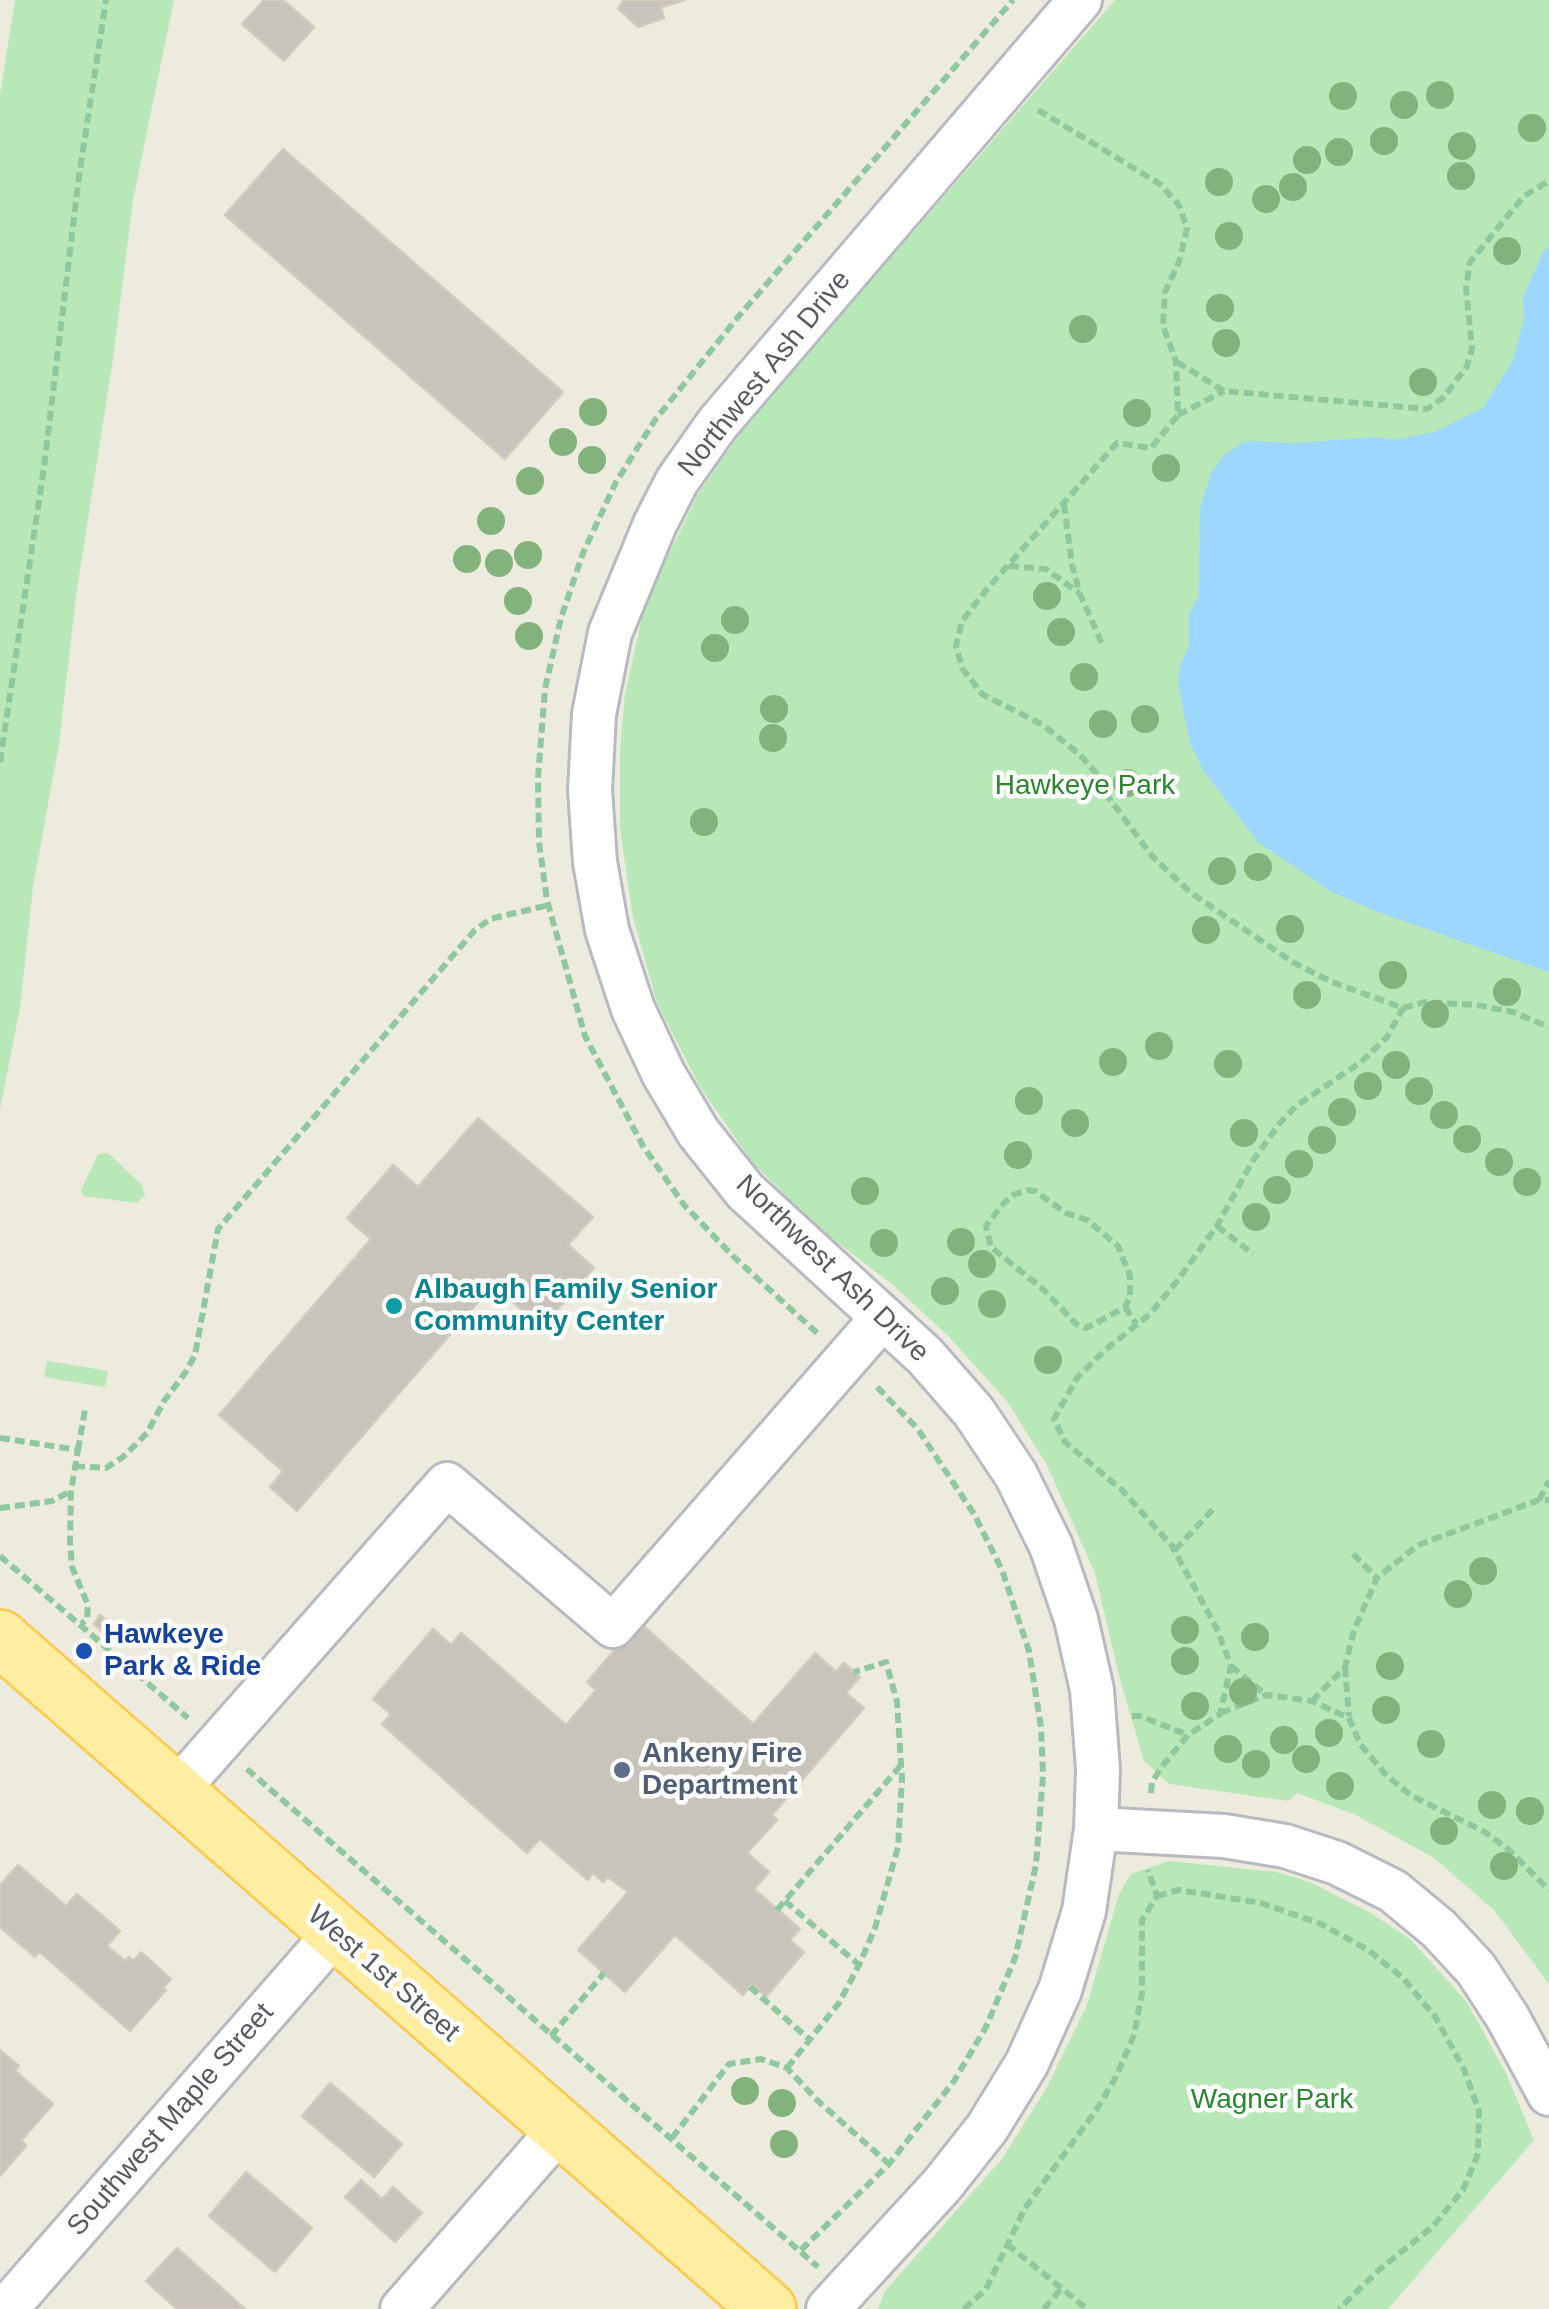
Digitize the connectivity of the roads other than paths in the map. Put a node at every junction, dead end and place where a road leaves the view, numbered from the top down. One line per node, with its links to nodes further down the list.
1 (1080, 0): 2 (street, Northwest Ash Drive)
2 (883, 1317): 4 (street); 5 (street, Northwest Ash Drive)
3 (0, 1638): 4 (main road, West 1st Street)
4 (177, 1790): 6 (main road, West 1st Street)
5 (1096, 1829): 7 (street); 9 (street, Northwest Ash Drive)
6 (336, 1932): 8 (main road, West 1st Street); 10 (street, Southwest Maple Street)
7 (1549, 2094)
8 (560, 2129): 11 (street); 12 (main road, West 1st Street)
9 (836, 2301)
10 (6, 2309)
11 (402, 2309)
12 (768, 2309)

